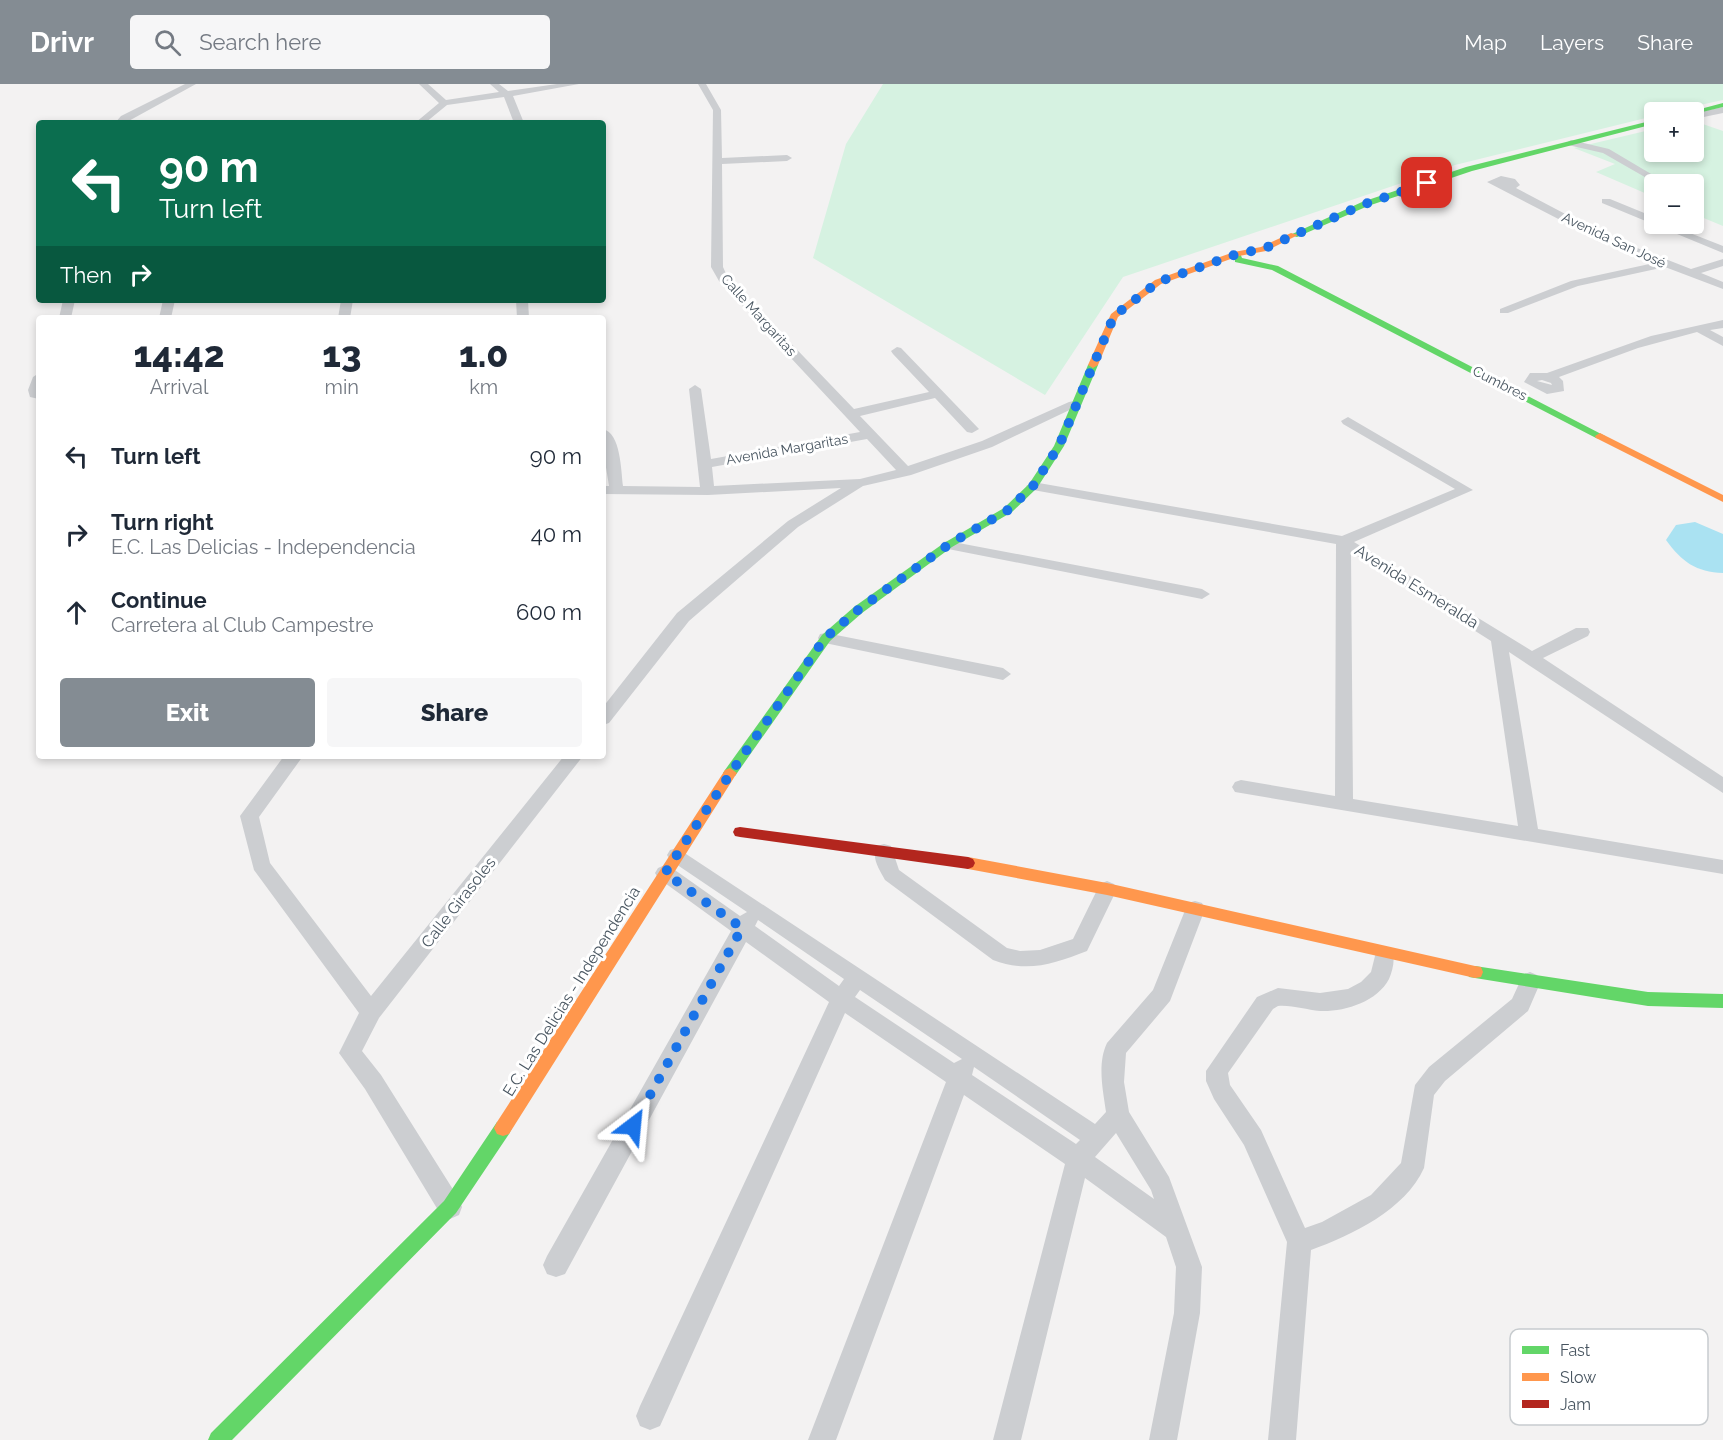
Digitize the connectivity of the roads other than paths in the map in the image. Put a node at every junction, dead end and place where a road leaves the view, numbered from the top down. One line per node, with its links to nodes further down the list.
1 (192, 84): 14 (street)
2 (423, 84): 7 (street)
3 (494, 84): 6 (street)
4 (575, 84): 6 (street)
5 (702, 84): 20 (street, Calle Margaritas)
6 (508, 95): 7 (street); 16 (street)
7 (444, 103): 15 (street)
8 (1723, 105): 10 (street)
9 (1723, 110): 12 (street)
10 (1704, 111)
11 (1704, 113): 12 (street)
12 (1707, 113): 13 (street)
13 (1723, 119)
14 (122, 120)
15 (424, 120)
16 (518, 120)
17 (1644, 124): 18 (street, E.C. Las Delicias - Independencia)
18 (1571, 143): 21 (street, E.C. Las Delicias - Independencia); 22 (street)
19 (787, 158): 20 (street)
20 (717, 161): 45 (street, Calle Margaritas)
21 (1471, 168): 23 (street); 27 (street, E.C. Las Delicias - Independencia)
22 (1646, 174)
23 (1504, 183): 31 (street, Avenida San José); 33 (street, Avenida San José)
24 (1606, 201): 25 (street)
25 (1644, 217)
26 (1684, 234): 28 (street)
27 (1263, 249): 29 (street, E.C. Las Delicias - Independencia); 32 (street)
28 (1723, 250)
29 (1237, 254): 32 (street, Cumbres); 44 (street, E.C. Las Delicias - Independencia)
30 (1723, 262): 33 (street)
31 (1663, 264): 33 (street, Avenida San José); 35 (street)
32 (1275, 268): 42 (street, Cumbres)
33 (1690, 273): 34 (street, Avenida San José)
34 (1723, 284)
35 (1504, 311)
36 (1723, 324): 38 (street)
37 (1723, 329): 38 (street)
38 (1701, 330): 39 (street); 42 (street)
39 (1723, 342)
40 (897, 351): 43 (street)
41 (695, 389): 50 (street)
42 (1516, 390): 56 (street, Cumbres)
43 (936, 394): 45 (street); 47 (street)
44 (1074, 405): 51 (street); 53 (street, E.C. Las Delicias - Independencia)
45 (851, 414): 48 (street, Calle Margaritas)
46 (1348, 421): 57 (street)
47 (972, 429)
48 (870, 434): 50 (street, Avenida Margaritas); 51 (street, Calle Margaritas)
49 (606, 437): 54 (street)
50 (705, 464): 55 (street)
51 (906, 472): 52 (street)
52 (860, 483): 55 (street); 65 (street)
53 (1033, 486): 57 (street, Avenida Esmeralda); 58 (street, E.C. Las Delicias - Independencia)
54 (610, 490): 55 (street)
55 (708, 491)
56 (1723, 499)
57 (1343, 541): 61 (street, Avenida Esmeralda); 70 (street)
58 (948, 545): 59 (street); 62 (street, E.C. Las Delicias - Independencia)
59 (1202, 594)
60 (1582, 632): 63 (street)
61 (1499, 637): 63 (street, Avenida Esmeralda); 72 (street)
62 (825, 638): 64 (street); 74 (street, E.C. Las Delicias - Independencia)
63 (1531, 658): 68 (street, Avenida Esmeralda)
64 (1003, 674)
65 (606, 715)
66 (292, 759): 85 (street)
67 (572, 759): 85 (street, Calle Girasoles)
68 (1723, 786)
69 (1241, 787): 70 (street)
70 (1344, 803): 72 (street)
71 (740, 832): 73 (street)
72 (1529, 835): 75 (street)
73 (884, 851): 76 (street); 76 (street)
74 (671, 864): 77 (street); 79 (street); 91 (street, E.C. Las Delicias - Independencia)
75 (1723, 867)
76 (1107, 889): 78 (street)
77 (757, 909): 79 (street); 81 (street)
78 (1194, 909): 80 (street); 88 (street)
79 (742, 928): 83 (street); 94 (street)
80 (1383, 954): 82 (street); 93 (street)
81 (858, 977): 83 (street); 86 (street)
82 (1530, 981): 84 (street); 93 (street)
83 (841, 999): 87 (street); 95 (street)
84 (1723, 1001)
85 (371, 1012): 91 (street, Calle Girasoles)
86 (971, 1053): 87 (street); 89 (street)
87 (958, 1076): 90 (street); 97 (street)
88 (1118, 1115): 89 (street); 92 (street)
89 (1097, 1138): 90 (street)
90 (1078, 1159): 92 (street); 98 (street)
91 (450, 1207): 96 (street, E.C. Las Delicias - Independencia)
92 (1177, 1230): 99 (street)
93 (1299, 1242): 100 (street)
94 (556, 1265)
95 (650, 1416)
96 (218, 1440)
97 (822, 1440)
98 (1007, 1440)
99 (1163, 1440)
100 (1282, 1440)

